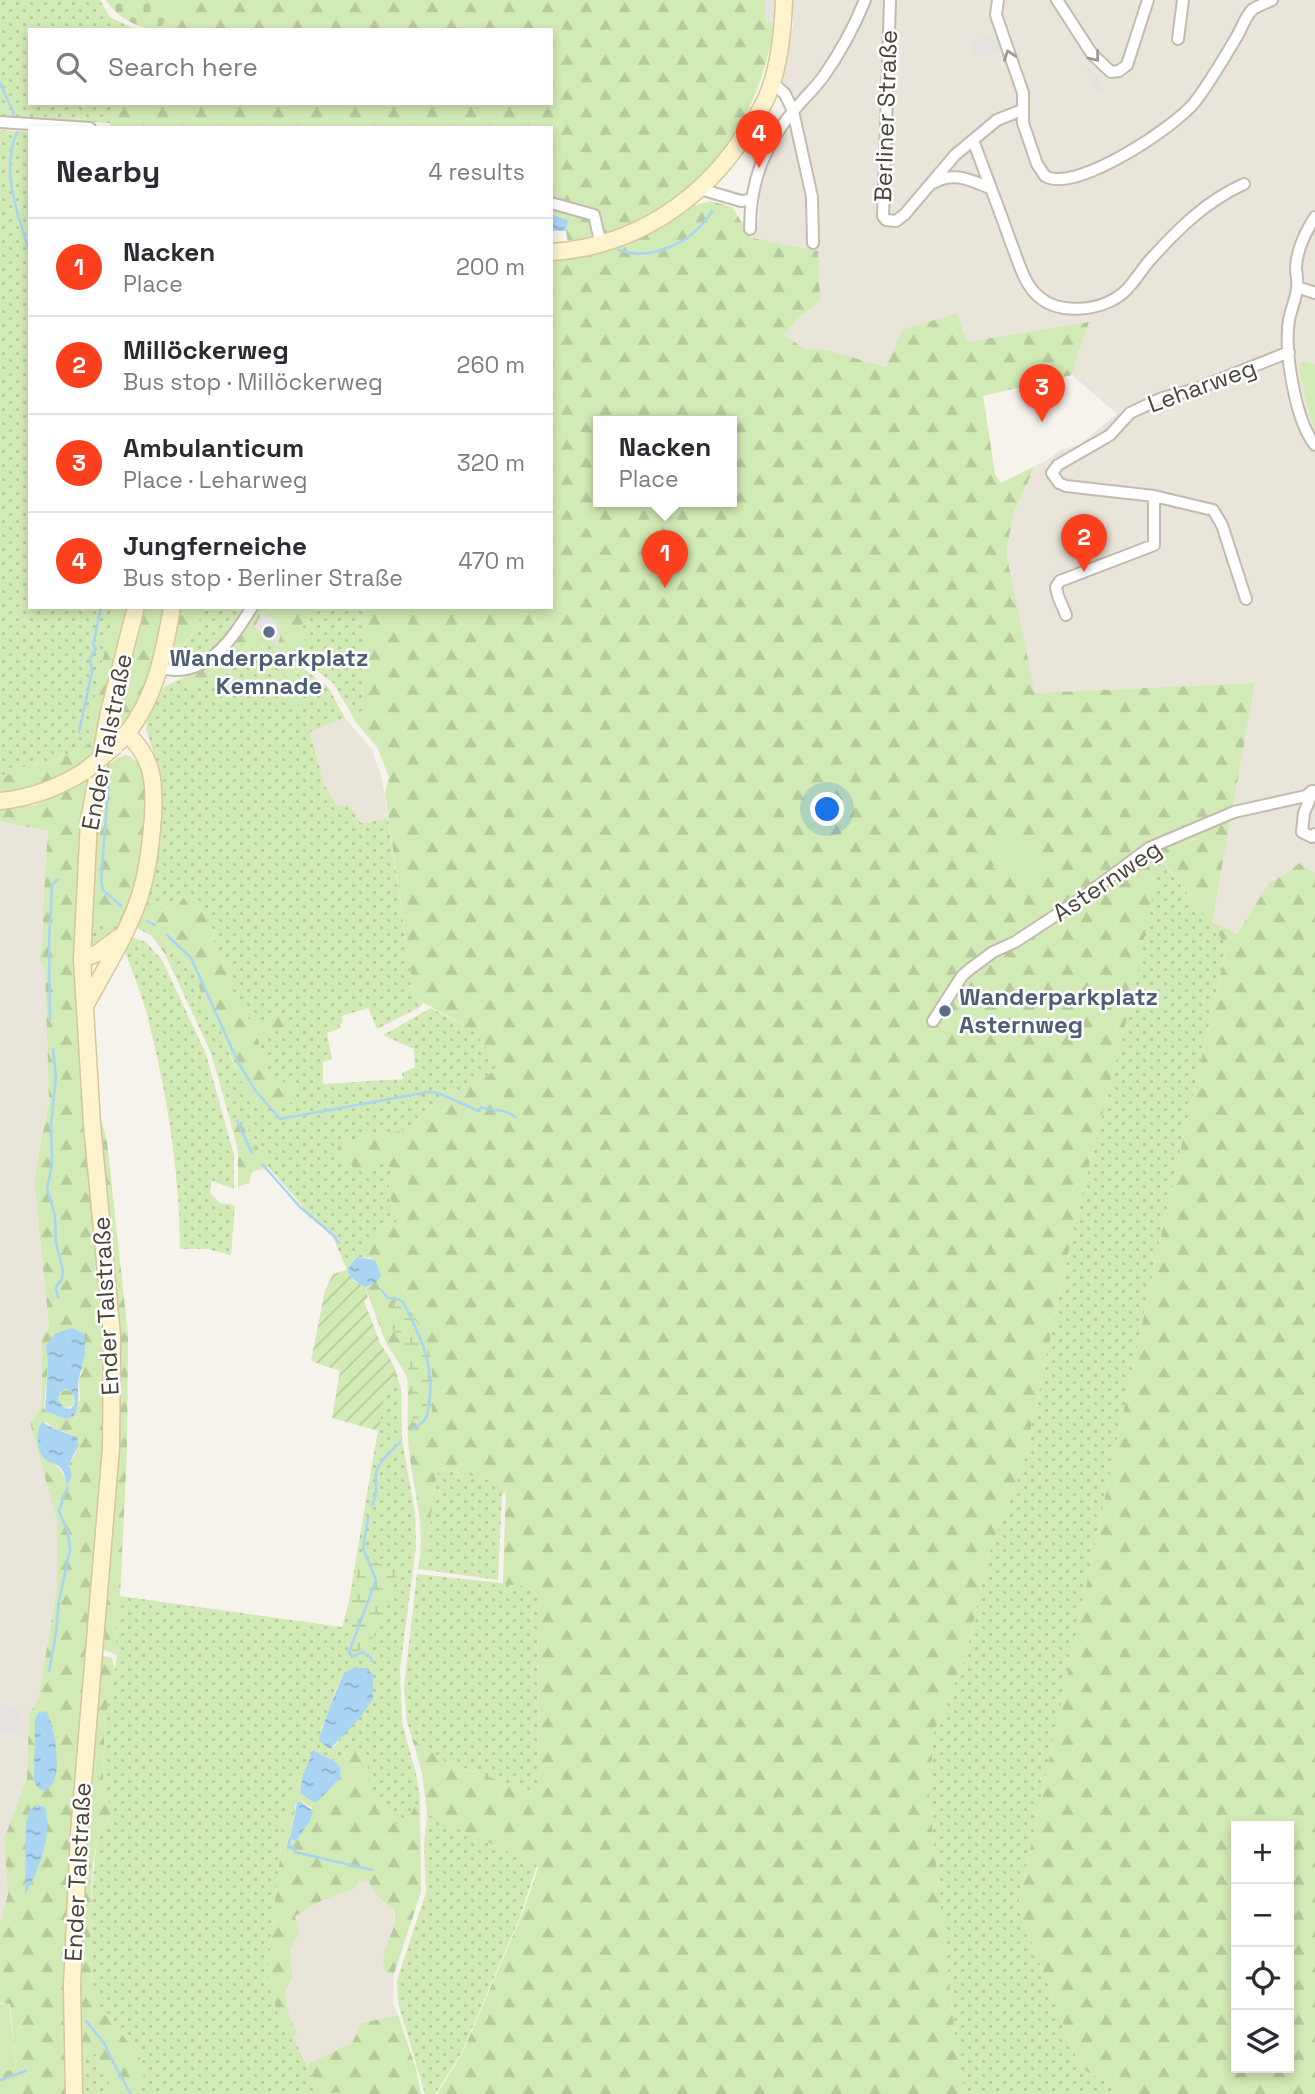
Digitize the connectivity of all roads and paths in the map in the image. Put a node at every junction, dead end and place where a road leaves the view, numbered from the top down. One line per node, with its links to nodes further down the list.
1 (784, 0): 10 (main road)
2 (865, 0): 12 (street, Berliner Straße)
3 (890, 0): 17 (street, Berliner Straße)
4 (998, 0): 11 (street, one-way to 4)
5 (1057, 0): 6 (street, one-way to 6)
6 (1147, 0)
7 (1183, 0): 9 (street)
8 (1272, 0): 11 (street)
9 (1178, 39)
10 (772, 82): 12 (street); 18 (main road)
11 (1022, 110): 15 (street, Berliner Straße)
12 (793, 111): 20 (street, Berliner Straße); 24 (street)
13 (0, 122): 14 (street)
14 (60, 126)
15 (973, 139): 17 (street, Berliner Straße); 19 (street)
16 (1244, 184): 19 (street)
17 (929, 185): 19 (street)
18 (700, 188): 20 (street); 25 (main road)
19 (990, 188)
20 (750, 200): 23 (street, Berliner Straße)
21 (553, 204): 25 (street)
22 (1315, 217): 27 (street)
23 (750, 229)
24 (813, 243)
25 (601, 245): 26 (main road)
26 (553, 252)
27 (1297, 287): 28 (street); 29 (street)
28 (1315, 293)
29 (1289, 352): 30 (street); 31 (street, Leharweg)
30 (1315, 444)
31 (1154, 496): 32 (street); 36 (street)
32 (1246, 599)
33 (135, 609): 43 (main road, Ender Talstraße)
34 (172, 609): 37 (main road)
35 (251, 609): 37 (street)
36 (1066, 615)
37 (160, 668): 38 (main road)
38 (121, 740): 40 (main road, bridge); 42 (main road)
39 (1314, 788): 41 (street); 45 (street, Asternweg)
40 (0, 801)
41 (1314, 835)
42 (125, 931): 43 (main road); 44 (main road)
43 (82, 959): 44 (main road, Ender Talstraße)
44 (84, 1007): 46 (main road, Ender Talstraße)
45 (933, 1021)
46 (74, 2094)

